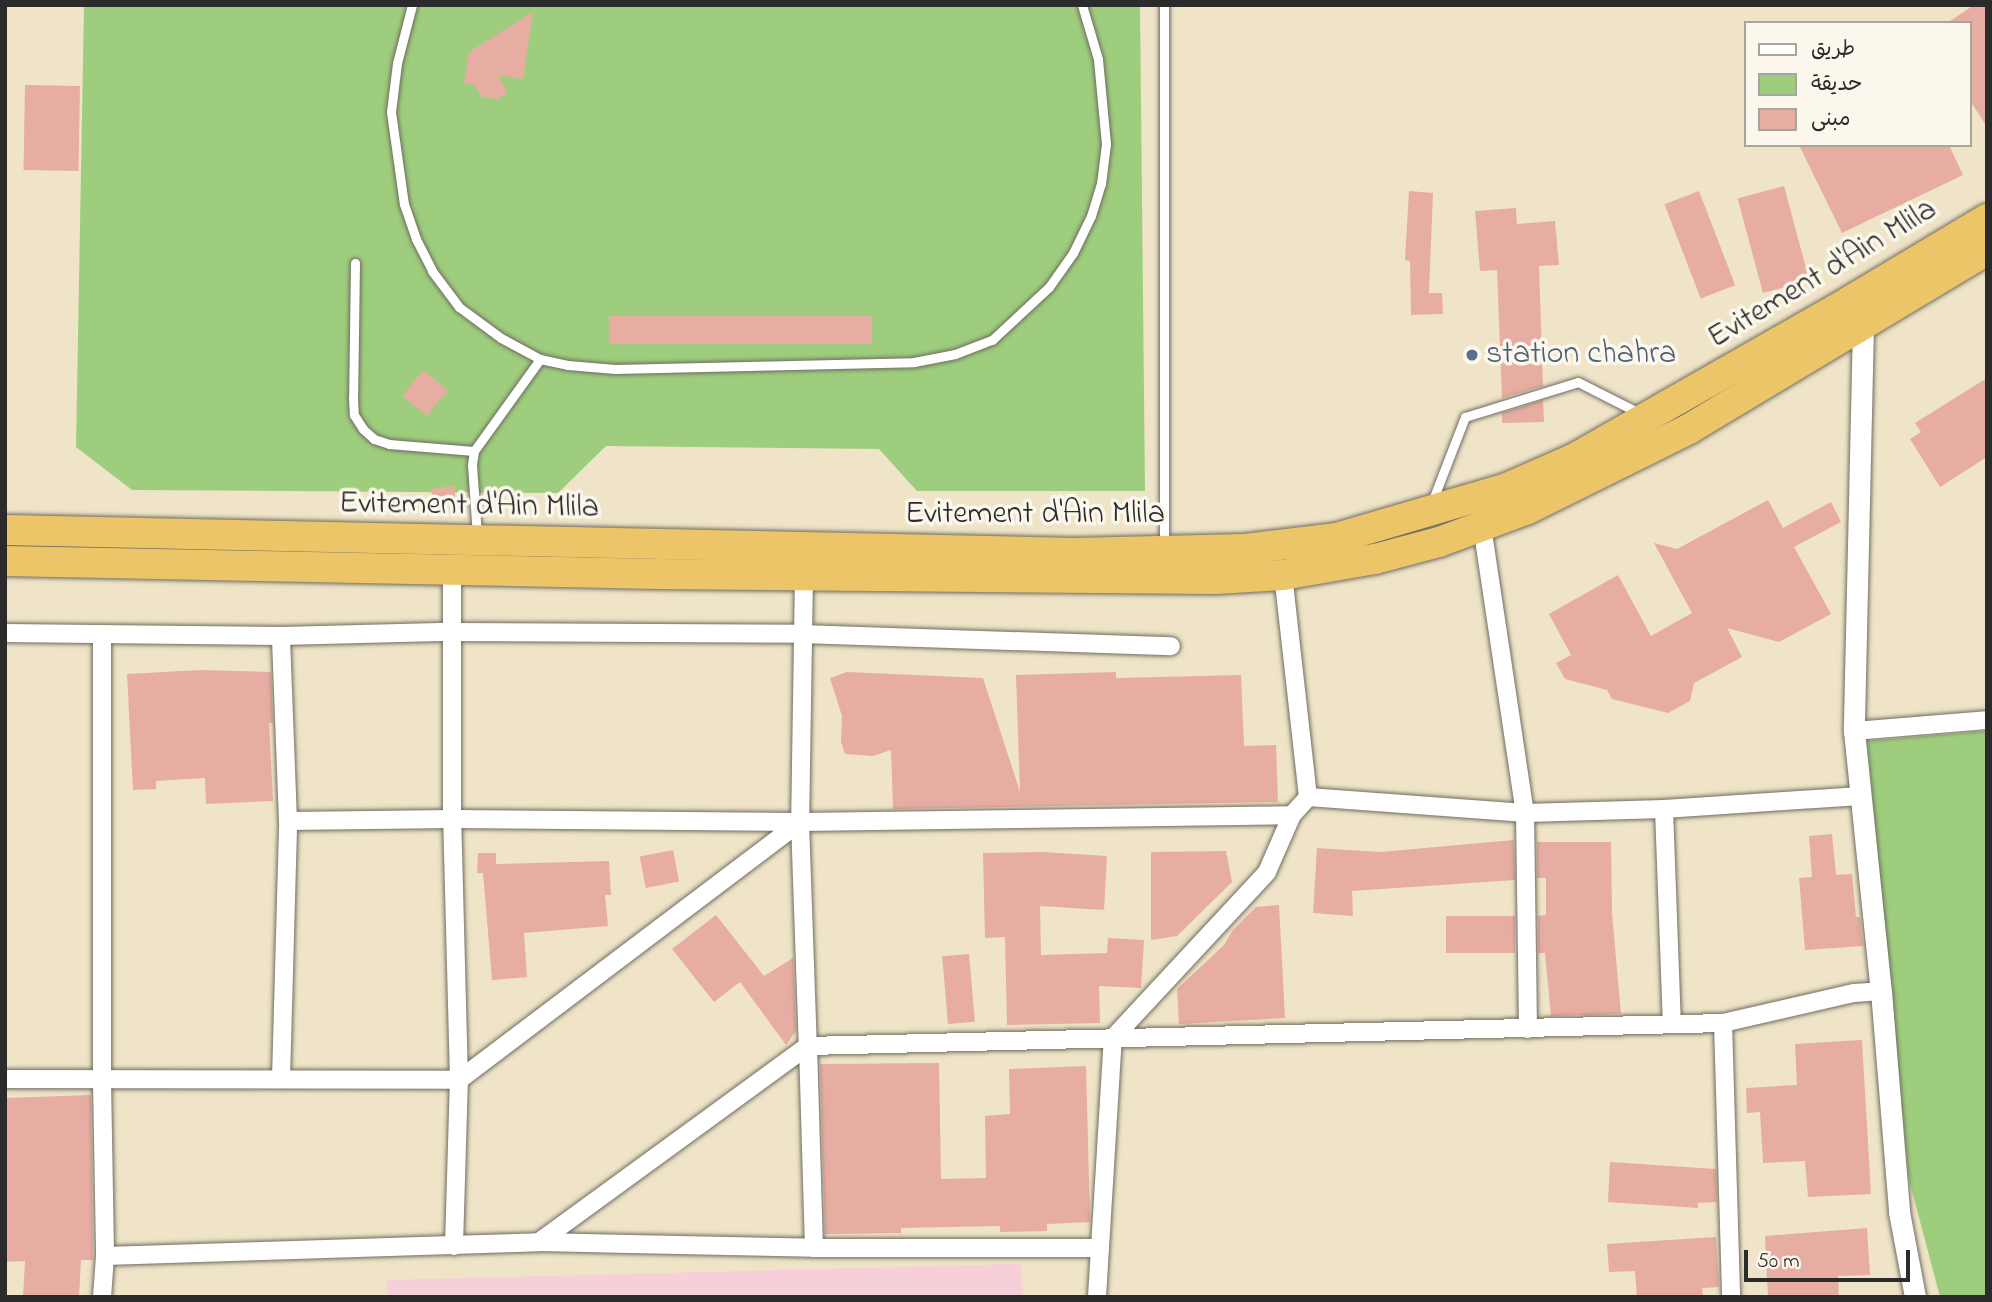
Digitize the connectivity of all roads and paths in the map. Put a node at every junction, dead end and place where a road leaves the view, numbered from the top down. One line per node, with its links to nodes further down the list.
1 (412, 5): 8 (lane)
2 (1082, 5): 8 (lane)
3 (1164, 5): 15 (lane)
4 (1987, 219): 7 (highway, Evitement d'Ain Mlila)
5 (1987, 250): 7 (highway, Evitement d'Ain Mlila)
6 (355, 263): 10 (lane)
7 (1856, 314): 9 (highway, Evitement d'Ain Mlila); 12 (highway, Evitement d'Ain Mlila); 27 (street)
8 (540, 359): 10 (lane)
9 (1648, 418): 11 (highway, Evitement d'Ain Mlila); 11 (lane)
10 (474, 451): 14 (lane)
11 (1428, 513): 15 (highway, Evitement d'Ain Mlila)
12 (1482, 526): 19 (highway, Evitement d'Ain Mlila); 31 (street)
13 (5, 530): 14 (highway, Evitement d'Ain Mlila)
14 (477, 542): 15 (highway, Evitement d'Ain Mlila)
15 (1164, 550)
16 (5, 561): 17 (highway, Evitement d'Ain Mlila)
17 (452, 570): 18 (highway, Evitement d'Ain Mlila); 20 (street)
18 (804, 575): 19 (highway, Evitement d'Ain Mlila); 23 (street)
19 (1283, 575): 29 (street)
20 (450, 632): 23 (street); 24 (street); 33 (street)
21 (5, 633): 22 (street)
22 (102, 634): 24 (street); 44 (street)
23 (801, 634): 25 (street); 35 (street)
24 (281, 636): 34 (street)
25 (1171, 646)
26 (1987, 720): 27 (street)
27 (1854, 731): 28 (street)
28 (1861, 796): 30 (street); 36 (street)
29 (1308, 797): 31 (street); 32 (street)
30 (1664, 809): 31 (street); 37 (street)
31 (1525, 813): 39 (street)
32 (1292, 815): 35 (street); 40 (street)
33 (452, 819): 34 (street); 35 (street); 45 (street)
34 (288, 821): 43 (street)
35 (800, 822): 41 (street); 45 (street)
36 (1881, 991): 38 (street); 54 (street)
37 (1672, 1023): 38 (street); 39 (street)
38 (1723, 1023): 53 (street)
39 (1528, 1029): 40 (street)
40 (1112, 1038): 41 (street); 49 (street)
41 (808, 1046): 46 (street); 48 (street)
42 (5, 1079): 44 (street)
43 (281, 1079): 44 (street); 45 (street)
44 (102, 1080): 50 (street)
45 (459, 1080): 47 (street)
46 (539, 1242): 47 (street); 48 (street)
47 (454, 1247): 50 (street)
48 (814, 1248): 49 (street)
49 (1099, 1248): 52 (street)
50 (105, 1256): 51 (street)
51 (102, 1297)
52 (1097, 1297)
53 (1731, 1297)
54 (1915, 1297)

